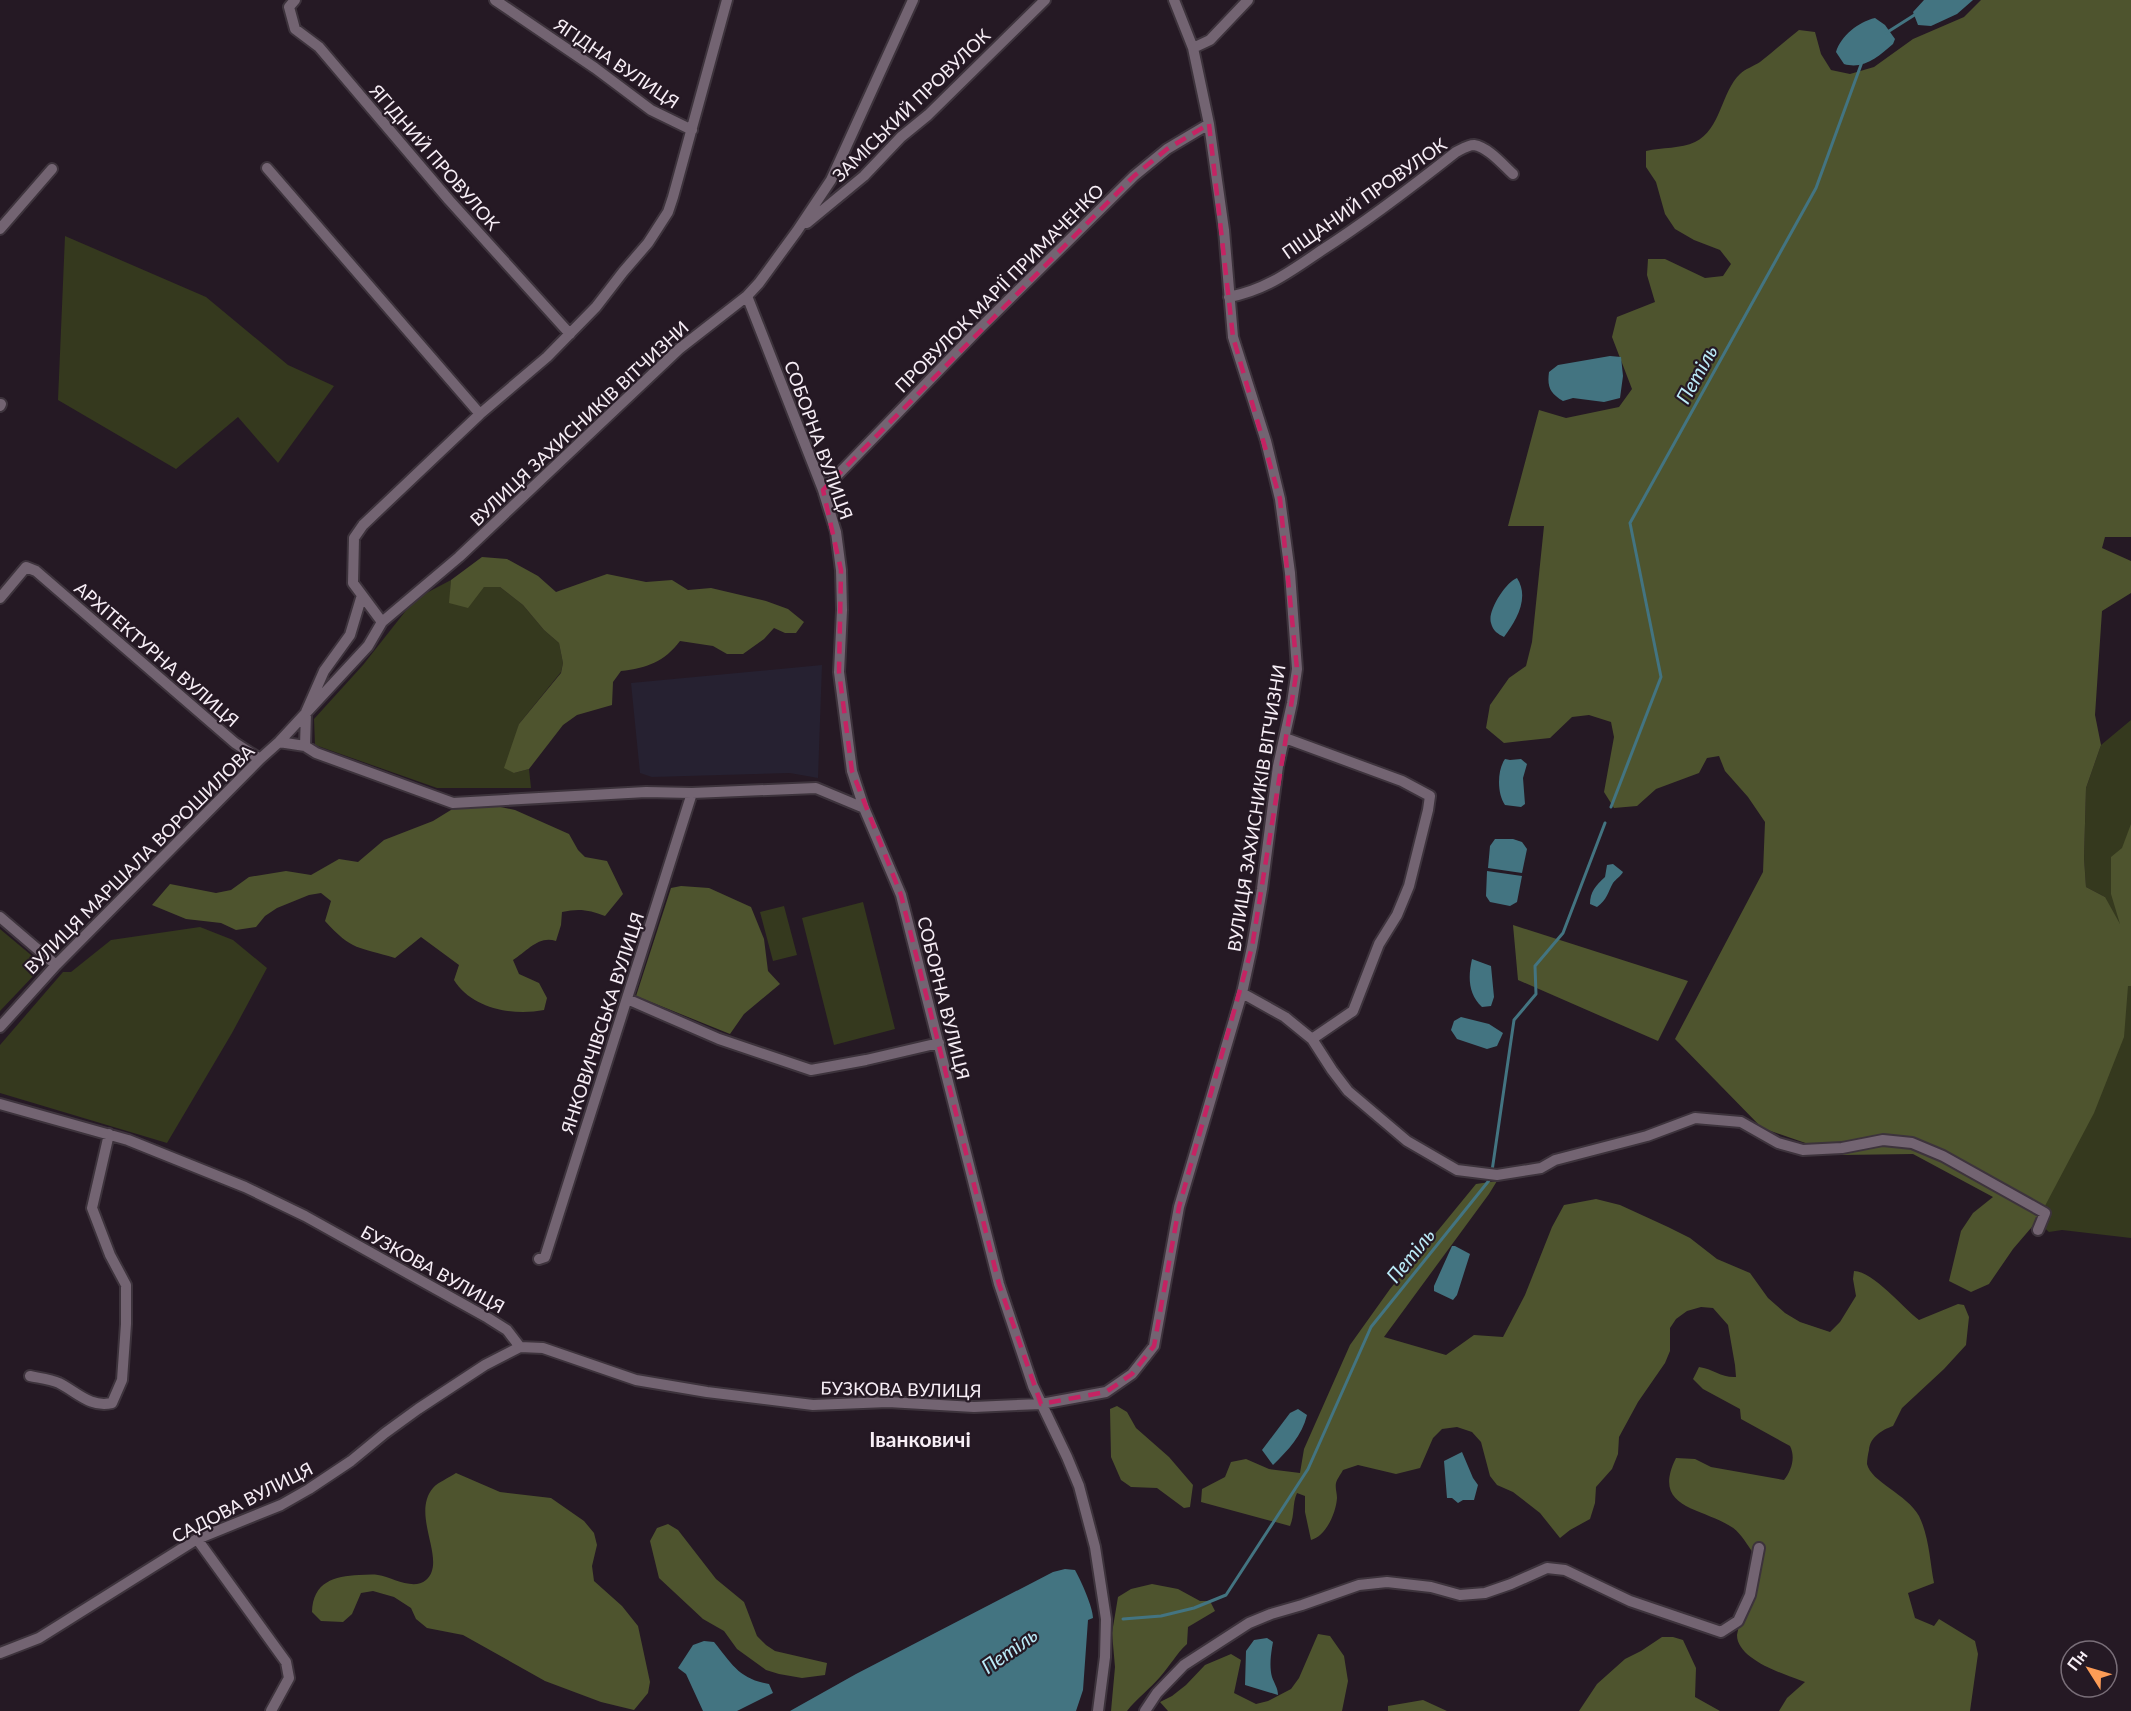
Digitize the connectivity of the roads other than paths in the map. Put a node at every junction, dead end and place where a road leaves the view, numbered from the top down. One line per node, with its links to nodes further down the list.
1 (295, 0): 18 (street, ЯГІДНИЙ ПРОВУЛОК)
2 (495, 0): 10 (street, ЯГІДНА ВУЛИЦЯ)
3 (727, 0): 10 (street)
4 (913, 0): 15 (street, ВУЛИЦЯ ЗАХИСНИКІВ ВІТЧИЗНИ)
5 (1045, 0): 15 (street, ЗАМІСЬКИЙ ПРОВУЛОК)
6 (1174, 0): 8 (street, ВУЛИЦЯ ЗАХИСНИКІВ ВІТЧИЗНИ)
7 (1248, 0): 8 (street)
8 (1193, 48): 9 (street, ВУЛИЦЯ ЗАХИСНИКІВ ВІТЧИЗНИ)
9 (1209, 124): 17 (street, ВУЛИЦЯ ЗАХИСНИКІВ ВІТЧИЗНИ); 20 (street, ПРОВУЛОК МАРІЇ ПРИМАЧЕНКО)
10 (692, 130): 18 (street)
11 (267, 168): 19 (street)
12 (52, 169): 14 (street)
13 (1514, 174): 17 (street, ПІЩАНИЙ ПРОВУЛОК)
14 (0, 229)
15 (797, 231): 16 (street, ВУЛИЦЯ ЗАХИСНИКІВ ВІТЧИЗНИ)
16 (747, 296): 20 (street, СОБОРНА ВУЛИЦЯ); 23 (street, ВУЛИЦЯ ЗАХИСНИКІВ ВІТЧИЗНИ)
17 (1229, 297): 25 (street, ВУЛИЦЯ ЗАХИСНИКІВ ВІТЧИЗНИ)
18 (570, 334): 19 (street)
19 (480, 414): 21 (street)
20 (823, 490): 30 (street, СОБОРНА ВУЛИЦЯ)
21 (362, 595): 23 (street); 24 (street)
22 (0, 598): 28 (street, АРХІТЕКТУРНА ВУЛИЦЯ)
23 (382, 622): 24 (street, ВУЛИЦЯ ЗАХИСНИКІВ ВІТЧИЗНИ)
24 (306, 712): 26 (street, ВУЛИЦЯ МАРШАЛА ВОРОШИЛОВА); 27 (street)
25 (1285, 738): 33 (street, ВУЛИЦЯ ЗАХИСНИКІВ ВІТЧИЗНИ); 36 (street)
26 (279, 742): 27 (street); 28 (street, ВУЛИЦЯ МАРШАЛА ВОРОШИЛОВА)
27 (305, 746): 29 (street)
28 (260, 759): 32 (street, ВУЛИЦЯ МАРШАЛА ВОРОШИЛОВА)
29 (692, 794): 30 (street); 34 (street, ЯНКОВИЧІВСЬКА ВУЛИЦЯ)
30 (864, 808): 37 (street, СОБОРНА ВУЛИЦЯ)
31 (0, 917): 32 (street)
32 (56, 964): 35 (street, ВУЛИЦЯ МАРШАЛА ВОРОШИЛОВА)
33 (1242, 993): 36 (street); 44 (street, ВУЛИЦЯ ЗАХИСНИКІВ ВІТЧИЗНИ)
34 (627, 999): 37 (street); 41 (street, ЯНКОВИЧІВСЬКА ВУЛИЦЯ)
35 (0, 1027)
36 (1312, 1038): 40 (street)
37 (939, 1043): 44 (street, СОБОРНА ВУЛИЦЯ)
38 (0, 1104): 39 (street, БУЗКОВА ВУЛИЦЯ)
39 (109, 1134): 42 (street, БУЗКОВА ВУЛИЦЯ); 43 (street)
40 (2038, 1230)
41 (539, 1259)
42 (520, 1347): 44 (street, БУЗКОВА ВУЛИЦЯ); 45 (street, САДОВА ВУЛИЦЯ)
43 (30, 1376)
44 (1041, 1404): 49 (street, СОБОРНА ВУЛИЦЯ)
45 (197, 1539): 47 (street, САДОВА ВУЛИЦЯ); 48 (street)
46 (1759, 1548): 50 (street)
47 (0, 1653)
48 (271, 1711)
49 (1098, 1711)
50 (1145, 1711)

